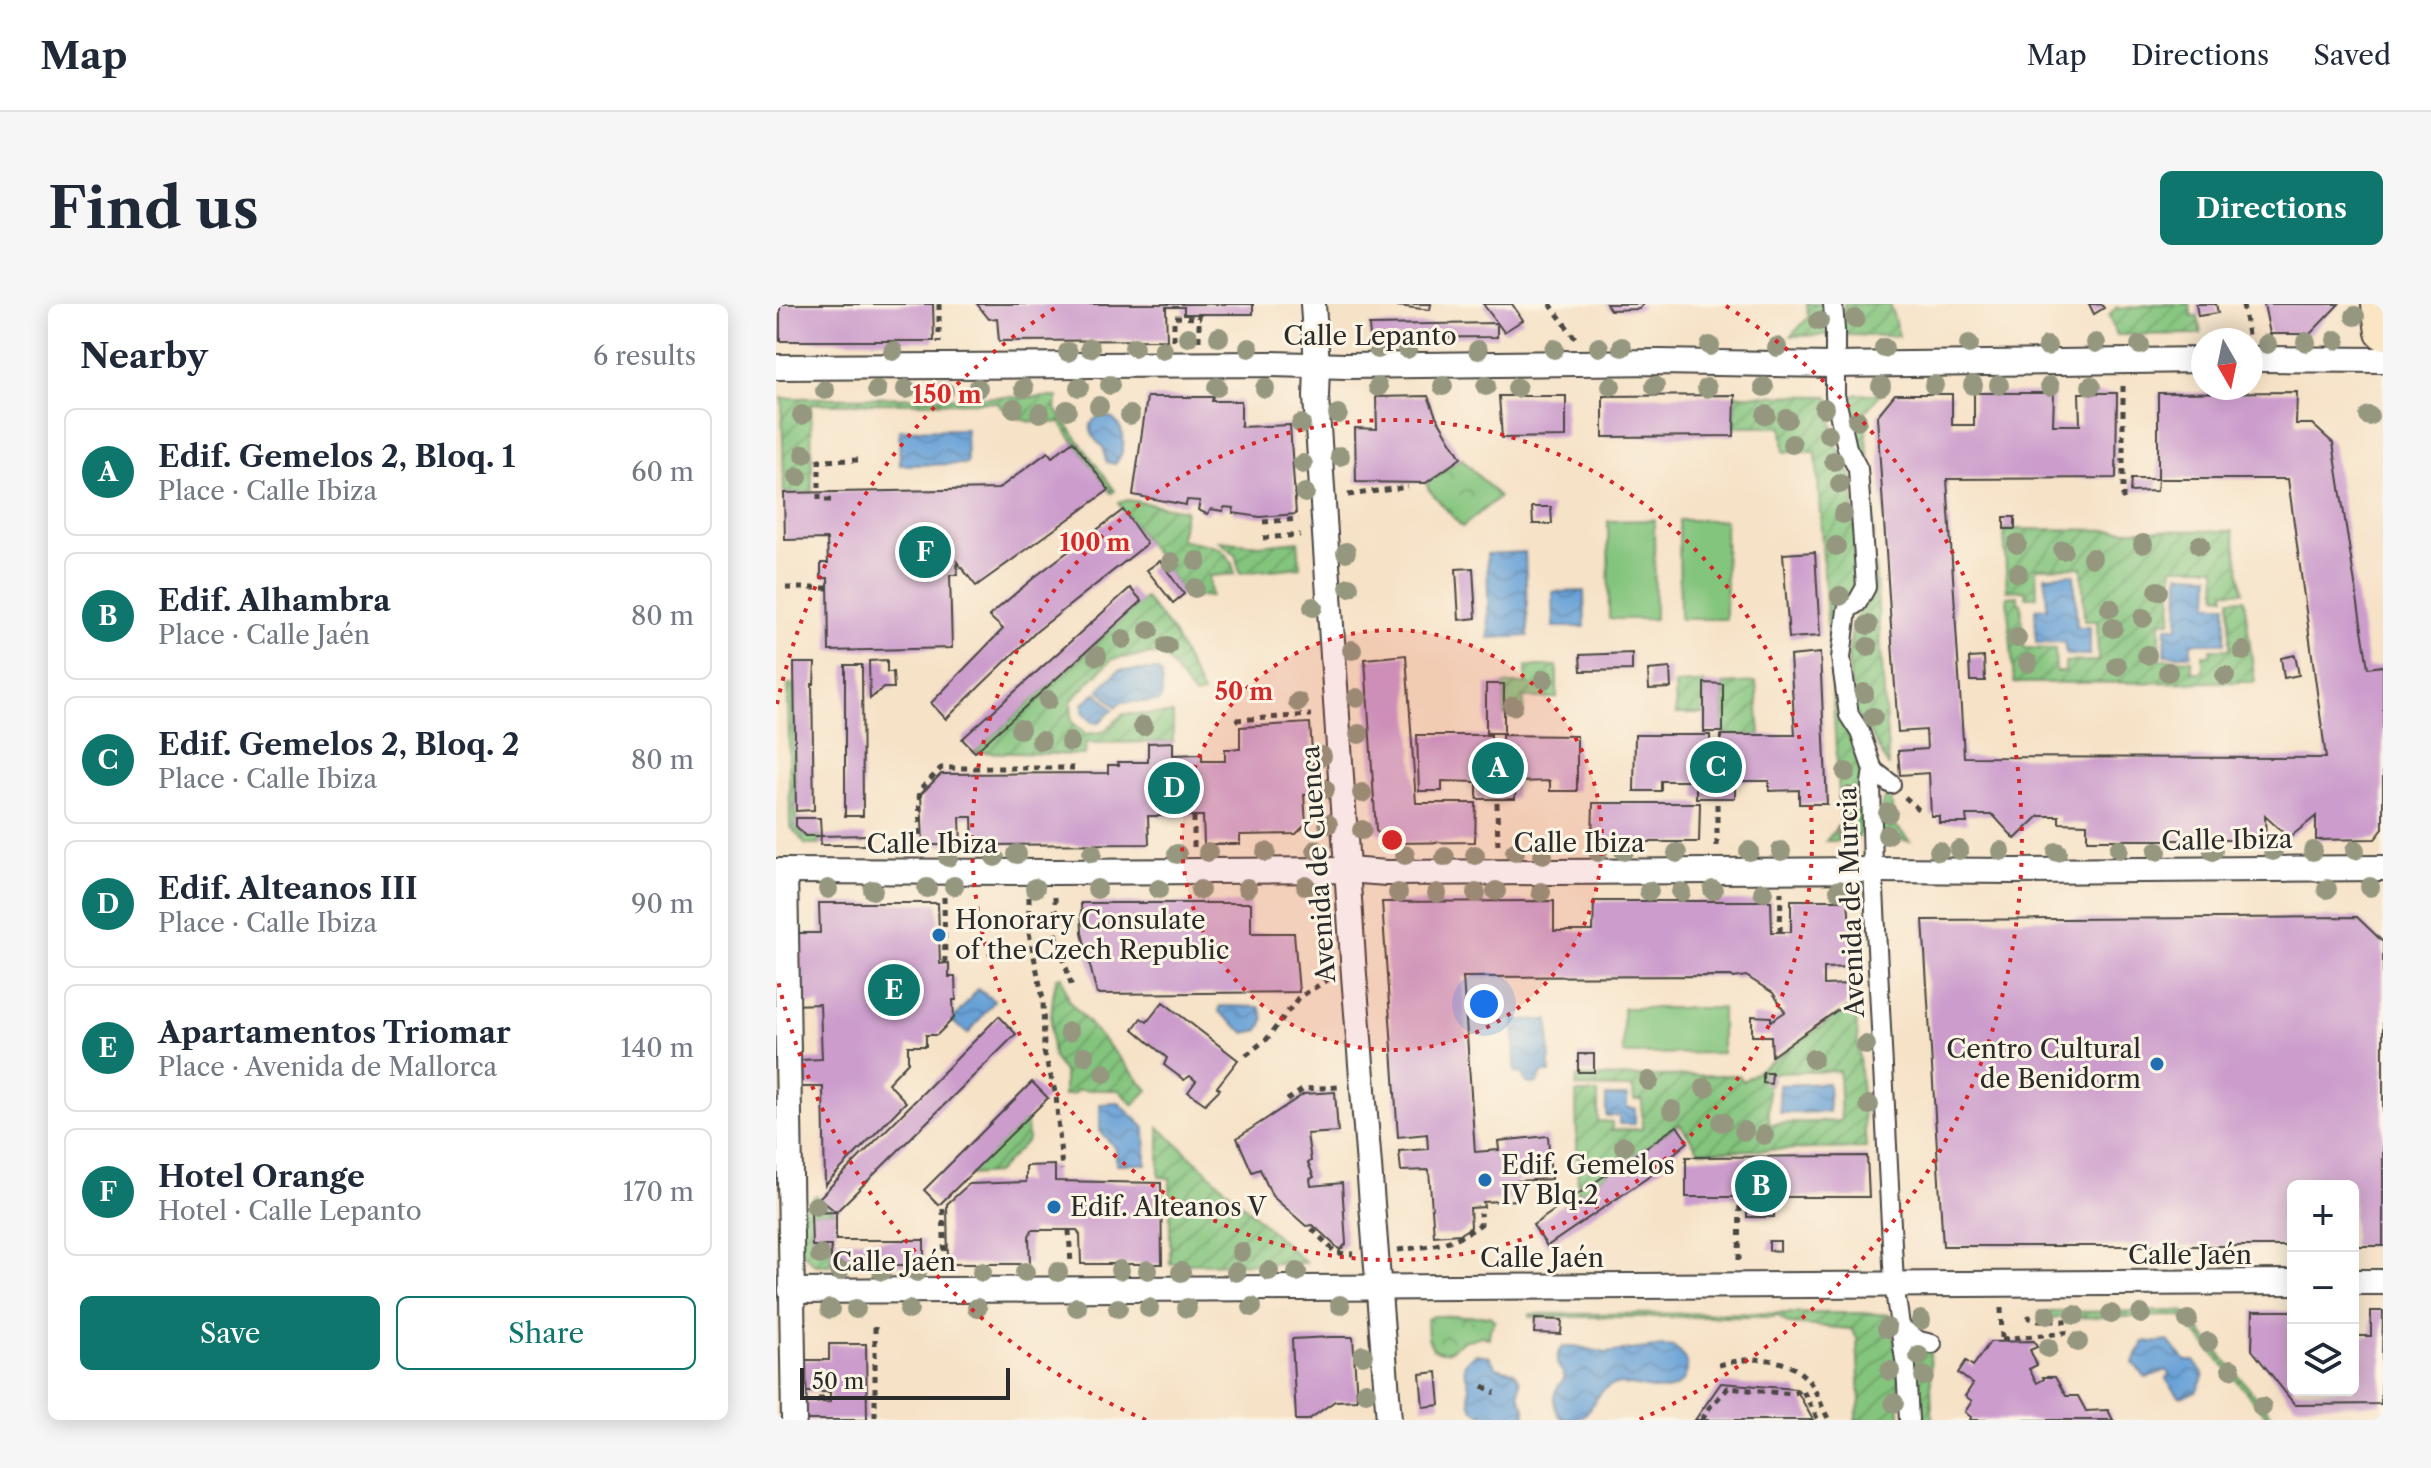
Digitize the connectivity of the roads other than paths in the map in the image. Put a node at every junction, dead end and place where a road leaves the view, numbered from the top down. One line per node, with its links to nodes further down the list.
1 (1313, 304): 8 (street, Avenida de Cuenca)
2 (1833, 304): 9 (street, Avenida de Murcia)
3 (2379, 304): 4 (main road)
4 (2383, 332)
5 (2263, 359): 7 (street)
6 (2191, 360): 9 (street, Calle Lepanto)
7 (2383, 360)
8 (1317, 365): 9 (street, Calle Lepanto); 10 (street, Calle Lepanto); 14 (street, Avenida de Cuenca)
9 (1834, 365): 11 (street, Avenida de Murcia)
10 (776, 367)
11 (1873, 770): 12 (street); 15 (street, Avenida de Murcia)
12 (1891, 784)
13 (2383, 868): 15 (street, Calle Ibiza)
14 (1347, 870): 15 (street, Calle Ibiza); 16 (street, Calle Ibiza); 21 (street, Avenida de Cuenca)
15 (1873, 870): 20 (street, Avenida de Murcia)
16 (780, 871): 22 (street)
17 (2287, 1282): 20 (street, Calle Jaén)
18 (2359, 1282): 19 (street)
19 (2383, 1282)
20 (1894, 1284): 21 (street, Calle Jaén); 23 (street, Avenida de Murcia)
21 (1378, 1289): 22 (street, Calle Jaén); 27 (street, Avenida de Cuenca)
22 (791, 1291): 26 (street)
23 (1900, 1327): 24 (street); 25 (street, Avenida de Murcia)
24 (1932, 1344)
25 (1907, 1419)
26 (794, 1420)
27 (1389, 1420)

